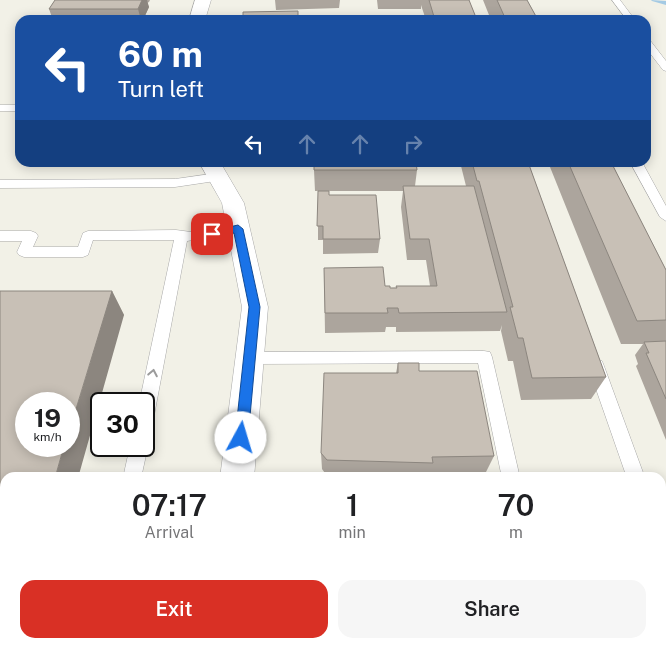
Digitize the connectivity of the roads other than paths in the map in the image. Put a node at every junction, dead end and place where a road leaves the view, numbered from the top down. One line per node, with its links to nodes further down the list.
1 (203, 0): 3 (street)
2 (616, 0): 4 (lane)
3 (198, 15)
4 (627, 15)
5 (651, 48): 6 (lane)
6 (666, 68)
7 (0, 108): 8 (lane)
8 (15, 108)
9 (639, 167): 12 (lane)
10 (213, 170): 11 (lane); 13 (street)
11 (0, 184)
12 (666, 217)
13 (238, 229): 15 (lane); 17 (street)
14 (0, 236): 15 (lane)
15 (181, 236): 18 (lane, one-way to 15)
16 (592, 356): 23 (lane)
17 (250, 358): 21 (street); 22 (lane)
18 (150, 392)
19 (137, 457): 20 (lane)
20 (133, 472)
21 (238, 472)
22 (510, 472)
23 (634, 472)

